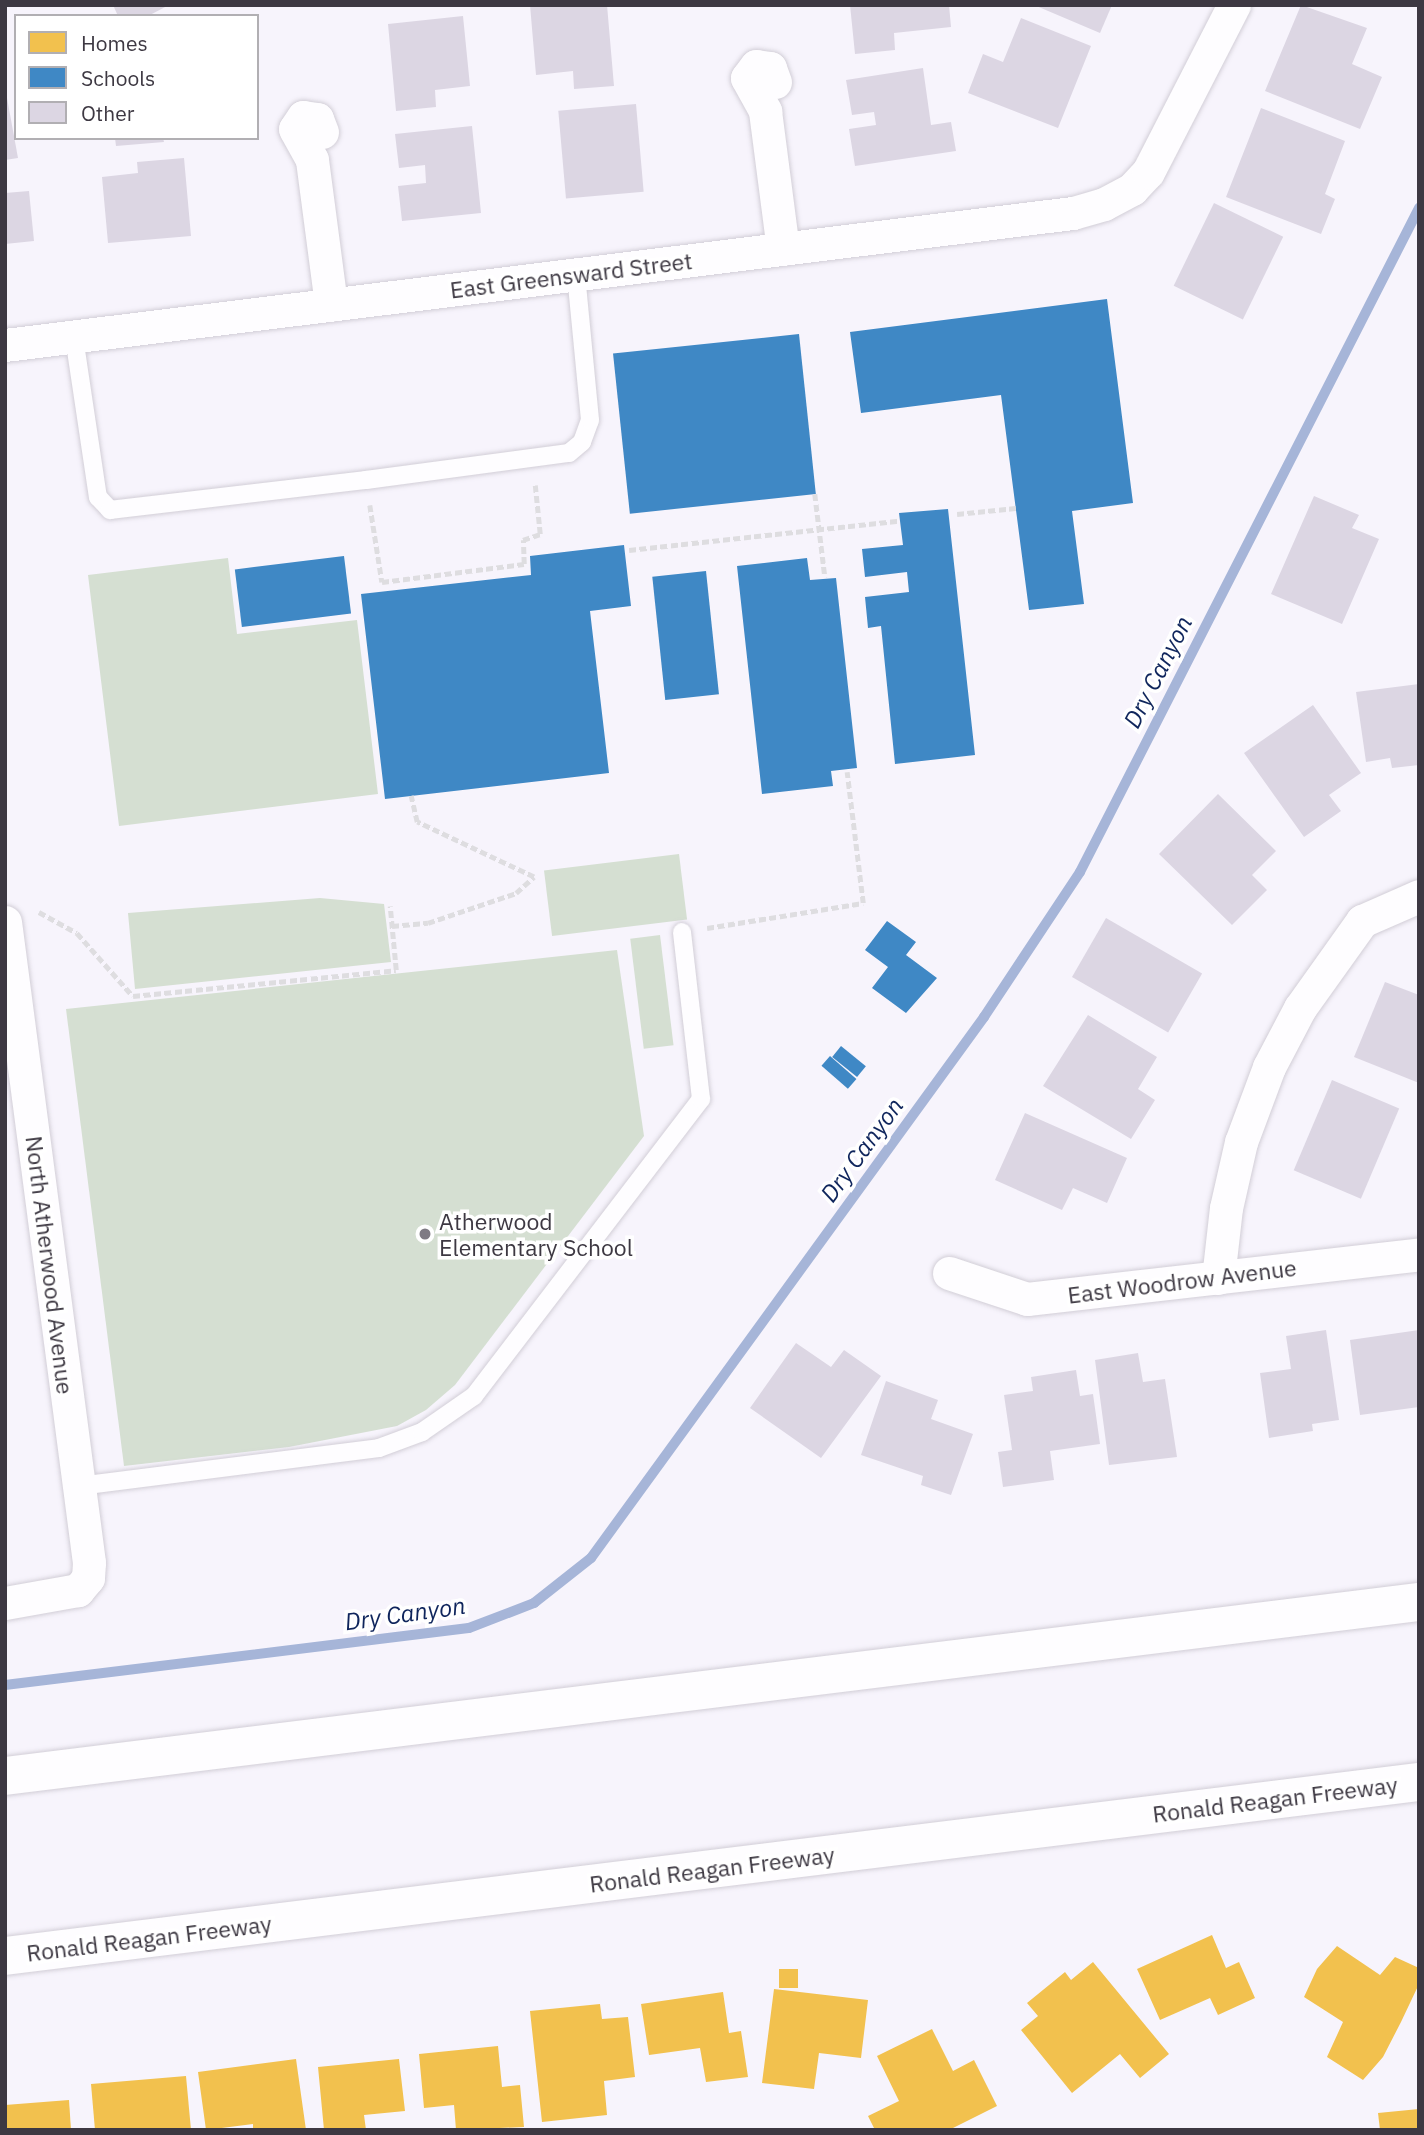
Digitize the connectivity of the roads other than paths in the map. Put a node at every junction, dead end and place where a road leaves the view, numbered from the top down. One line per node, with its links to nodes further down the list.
1 (1234, 5): 4 (street, East Greensward Street)
2 (775, 82): 4 (street)
3 (322, 132): 6 (street)
4 (783, 249): 5 (street, East Greensward Street)
5 (576, 275): 6 (street, East Greensward Street); 7 (lane)
6 (331, 305): 7 (street, East Greensward Street)
7 (74, 337): 8 (street, East Greensward Street)
8 (5, 345)
9 (1419, 896): 15 (street)
10 (20, 916): 12 (street, North Atherwood Avenue)
11 (682, 932): 16 (lane)
12 (9, 973): 16 (street, North Atherwood Avenue)
13 (1419, 1254): 15 (street, East Woodrow Avenue)
14 (949, 1273): 15 (street, East Woodrow Avenue)
15 (1218, 1278)
16 (79, 1486): 18 (street, North Atherwood Avenue)
17 (1419, 1602): 19 (highway)
18 (5, 1603)
19 (5, 1776)
20 (1419, 1782): 21 (highway, Ronald Reagan Freeway)
21 (5, 1956)

